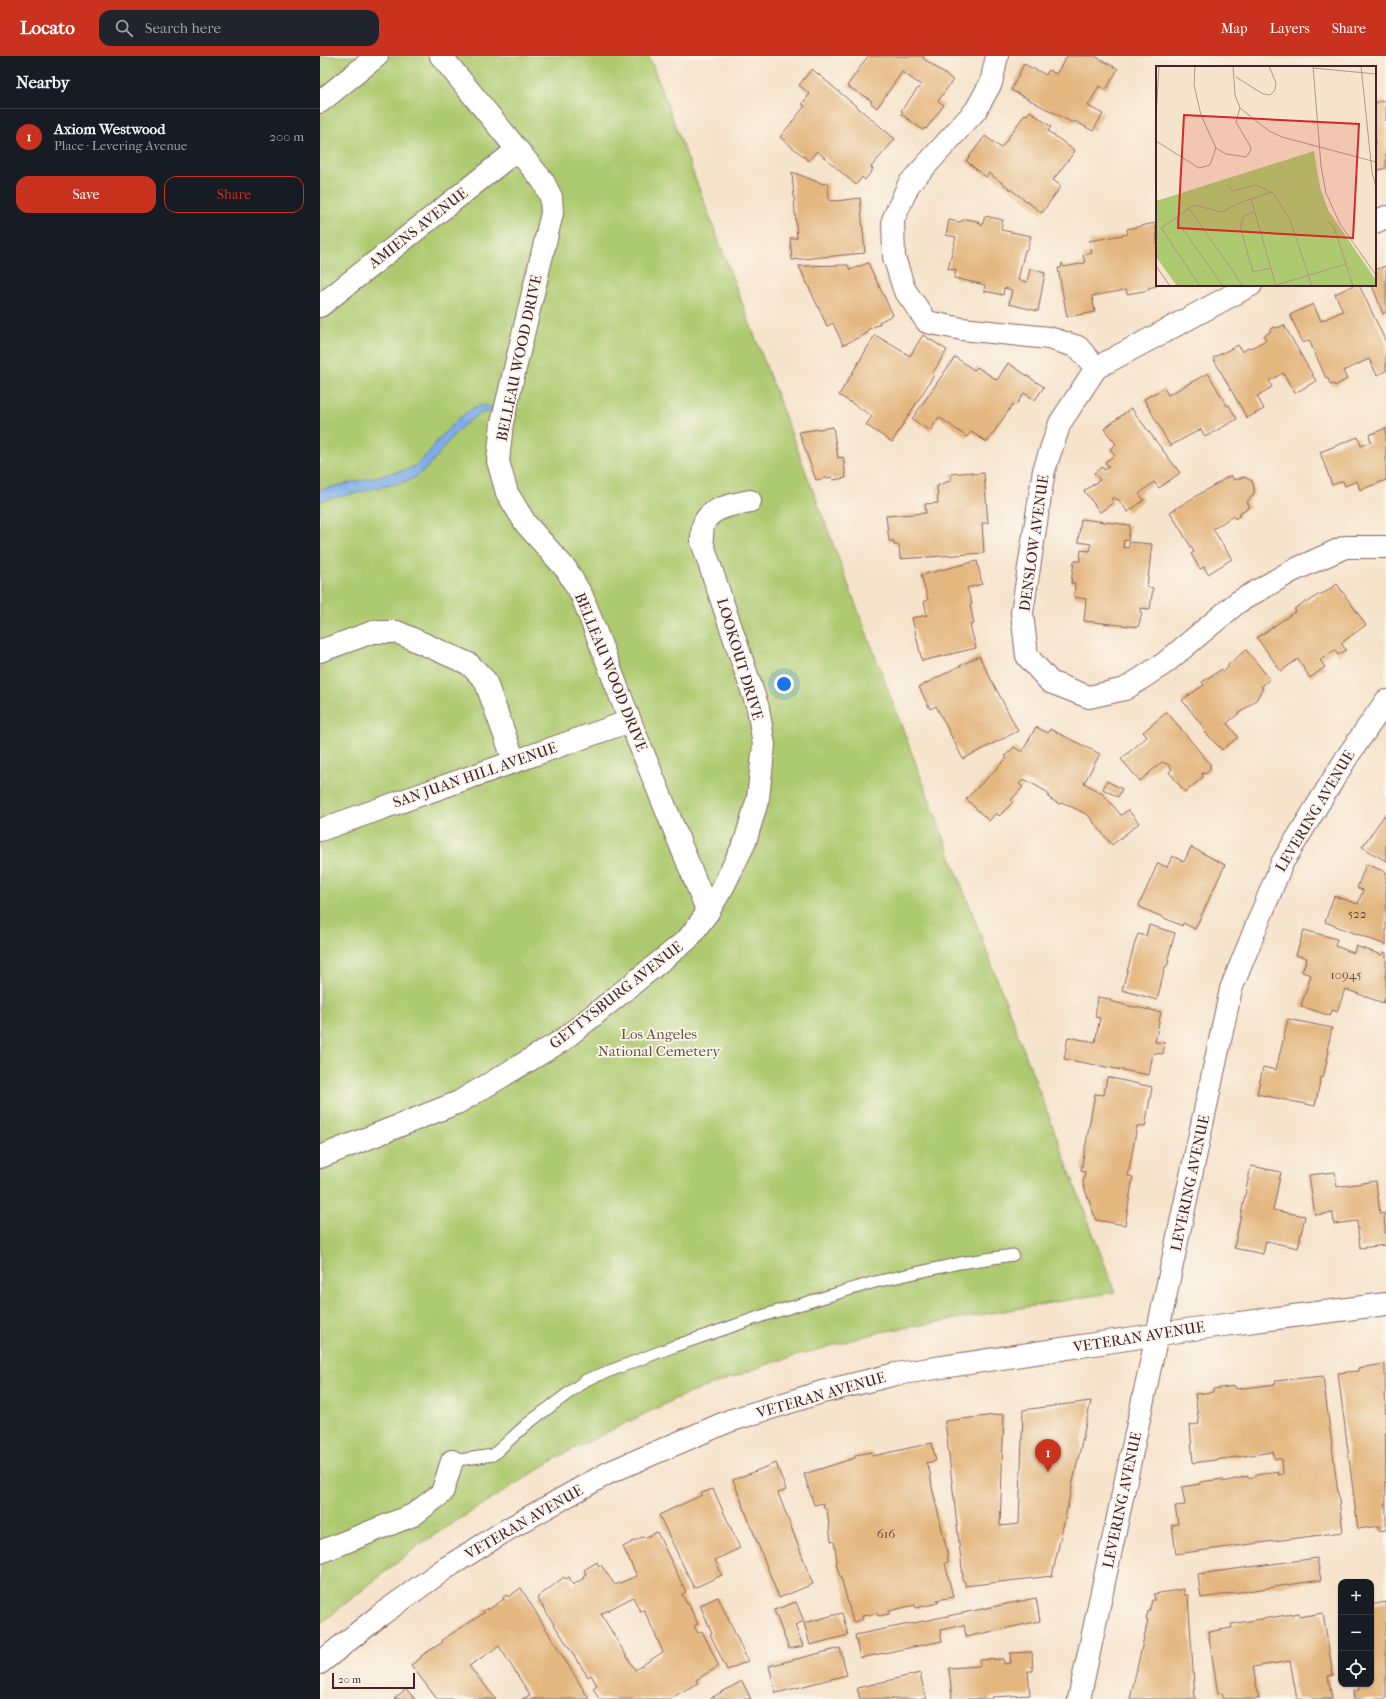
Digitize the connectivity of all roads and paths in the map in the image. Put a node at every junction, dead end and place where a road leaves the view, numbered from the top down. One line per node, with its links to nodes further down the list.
1 (377, 56): 4 (street)
2 (442, 56): 5 (street, BELLEAU WOOD DRIVE)
3 (997, 56): 10 (street)
4 (320, 102)
5 (517, 150): 9 (street, AMIENS AVENUE); 15 (street, BELLEAU WOOD DRIVE)
6 (1386, 218): 7 (street)
7 (1376, 222)
8 (1249, 286): 10 (street, DENSLOW AVENUE)
9 (320, 306)
10 (1096, 368): 12 (street, DENSLOW AVENUE)
11 (750, 501): 18 (street, LOOKOUT DRIVE)
12 (1386, 546)
13 (320, 651): 16 (street)
14 (1386, 701): 22 (street, LEVERING AVENUE)
15 (630, 721): 16 (street, SAN JUAN HILL AVENUE); 18 (street, BELLEAU WOOD DRIVE)
16 (514, 761): 17 (street, SAN JUAN HILL AVENUE)
17 (320, 830)
18 (708, 912): 19 (street, GETTYSBURG AVENUE)
19 (320, 1157)
20 (1013, 1255): 23 (lane)
21 (1386, 1304): 22 (street, VETERAN AVENUE)
22 (1156, 1335): 25 (street, VETERAN AVENUE); 26 (street, LEVERING AVENUE)
23 (452, 1461): 24 (street)
24 (320, 1552)
25 (320, 1664)
26 (1079, 1699)

